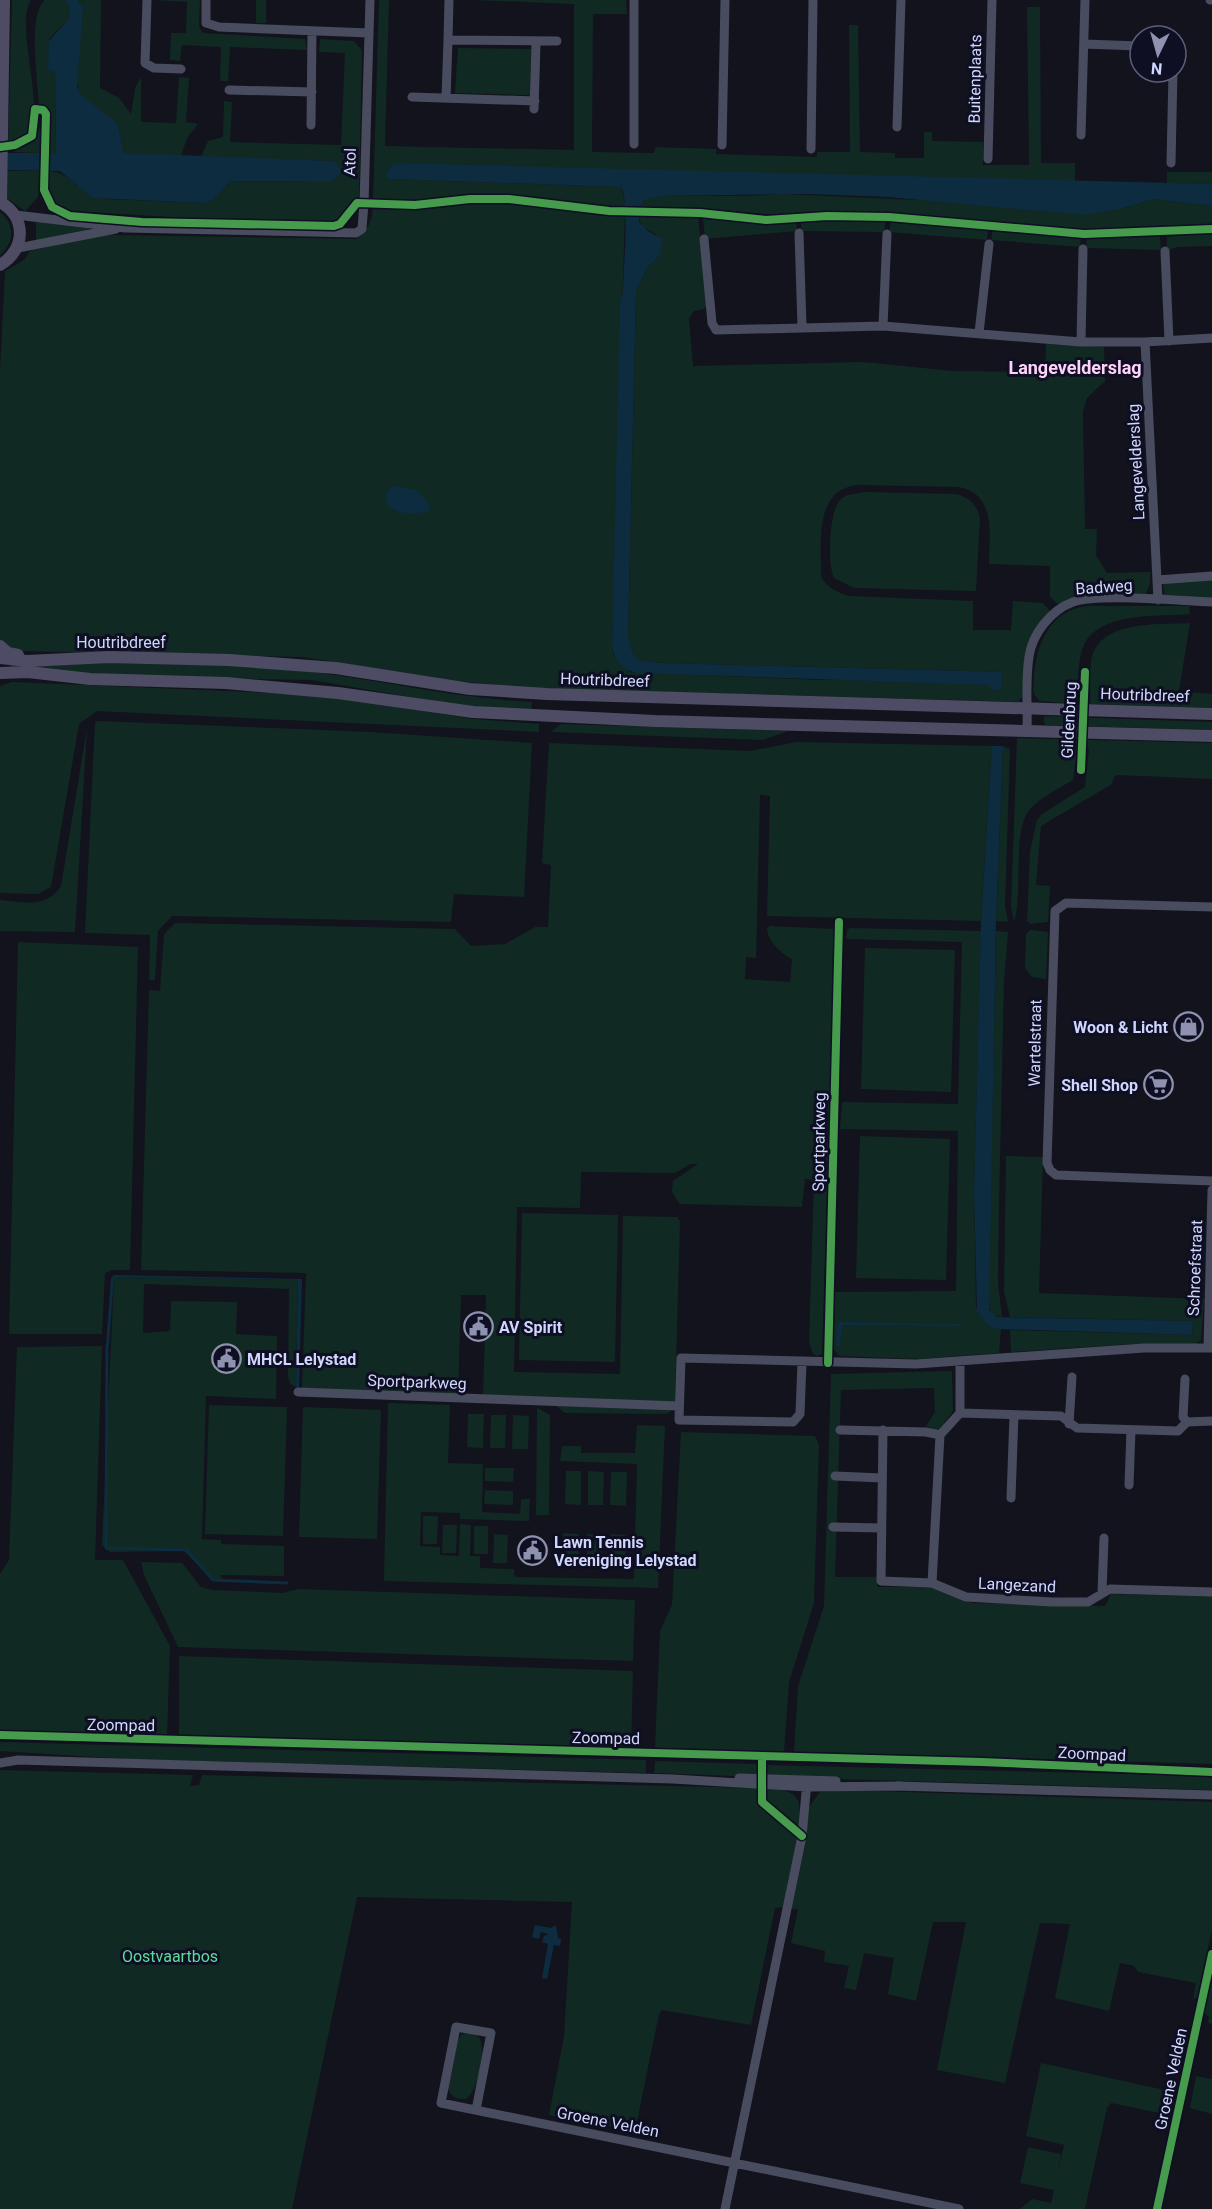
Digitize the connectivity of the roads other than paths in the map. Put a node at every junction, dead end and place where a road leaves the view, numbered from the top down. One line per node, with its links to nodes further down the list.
1 (4, 0): 28 (main road)
2 (147, 0): 19 (street)
3 (206, 0): 12 (street)
4 (370, 0): 13 (street, Atol)
5 (449, 0): 14 (street)
6 (634, 0): 29 (street)
7 (725, 0): 30 (street)
8 (813, 0): 31 (street)
9 (902, 0): 26 (street)
10 (992, 0): 32 (street, Buitenplaats)
11 (1085, 0): 17 (street)
12 (312, 31): 13 (street); 22 (street)
13 (369, 33): 37 (street, Atol)
14 (448, 40): 16 (street); 24 (street)
15 (557, 41): 16 (street)
16 (536, 43): 24 (street)
17 (1084, 44): 18 (street); 27 (street)
18 (1128, 46)
19 (181, 69)
20 (1173, 84): 33 (street)
21 (229, 90): 22 (street)
22 (312, 92): 25 (street)
23 (412, 98): 24 (street)
24 (446, 98)
25 (311, 125)
26 (897, 127)
27 (1082, 135)
28 (1, 144): 34 (main road)
29 (634, 144)
30 (722, 145)
31 (811, 149)
32 (988, 159)
33 (1171, 163)
34 (1, 171): 35 (main road)
35 (1, 202): 36 (main road)
36 (16, 216): 37 (street, Atol); 42 (main road)
37 (124, 228): 42 (street, Atol)
38 (799, 233): 47 (street)
39 (887, 234): 46 (street)
40 (704, 239): 47 (street)
41 (989, 244): 48 (street)
42 (18, 248): 45 (main road)
43 (1083, 249): 51 (street)
44 (1166, 250): 50 (street)
45 (0, 265)
46 (883, 326): 47 (street); 48 (street)
47 (802, 327)
48 (979, 333): 51 (street)
49 (1212, 338): 50 (street)
50 (1168, 341): 52 (street)
51 (1081, 342): 52 (street)
52 (1145, 342): 54 (street, Langevelderslag)
53 (1212, 576): 54 (street)
54 (1157, 580): 55 (street, Langevelderslag)
55 (1158, 600): 56 (street, Badweg); 63 (street, Badweg)
56 (1212, 602)
57 (0, 646): 59 (main road)
58 (0, 658): 59 (main road, Houtribdreef)
59 (40, 658): 63 (main road, Houtribdreef)
60 (0, 673): 61 (main road)
61 (40, 676): 62 (main road); 65 (main road)
62 (0, 682)
63 (1028, 708): 64 (main road, Houtribdreef); 65 (street, Badweg)
64 (1212, 714)
65 (1027, 732): 66 (main road)
66 (1212, 736)
67 (1212, 907): 68 (street, Wartelstraat)
68 (1212, 1181)
69 (1212, 1190): 70 (street, Schroefstraat)
70 (1211, 1229): 71 (street, Schroefstraat)
71 (1210, 1348): 73 (street)
72 (802, 1362): 73 (street); 77 (street); 77 (street)
73 (960, 1362): 78 (street)
74 (1072, 1377): 82 (street)
75 (1185, 1379): 81 (street)
76 (298, 1392): 77 (street, Sportparkweg)
77 (678, 1406)
78 (960, 1413): 79 (street); 86 (street)
79 (1014, 1415): 82 (street); 90 (street)
80 (1212, 1421): 81 (street)
81 (1188, 1422): 85 (street)
82 (1069, 1424): 85 (street)
83 (840, 1430): 84 (street)
84 (883, 1430): 86 (street); 88 (street, Langezand)
85 (1131, 1430): 89 (street)
86 (940, 1436): 94 (street)
87 (835, 1476): 88 (street)
88 (882, 1478): 92 (street, Langezand)
89 (1129, 1485)
90 (1011, 1498)
91 (834, 1527): 92 (street)
92 (880, 1528): 94 (street, Langezand)
93 (1104, 1538): 96 (street)
94 (932, 1583): 96 (street, Langezand)
95 (1212, 1592): 96 (street, Langezand)
96 (1102, 1593)
97 (0, 1756): 98 (street)
98 (18, 1760): 99 (street); 100 (street)
99 (0, 1763)
100 (807, 1784): 101 (street); 104 (street)
101 (1212, 1795)
102 (1200, 2011): 108 (street, Groene Velden)
103 (476, 2110): 103 (street, Groene Velden); 104 (street, Groene Velden)
104 (735, 2163): 105 (street, Groene Velden); 106 (street)
105 (943, 2207): 107 (street, Groene Velden)
106 (725, 2209)
107 (959, 2209)
108 (1157, 2209)

